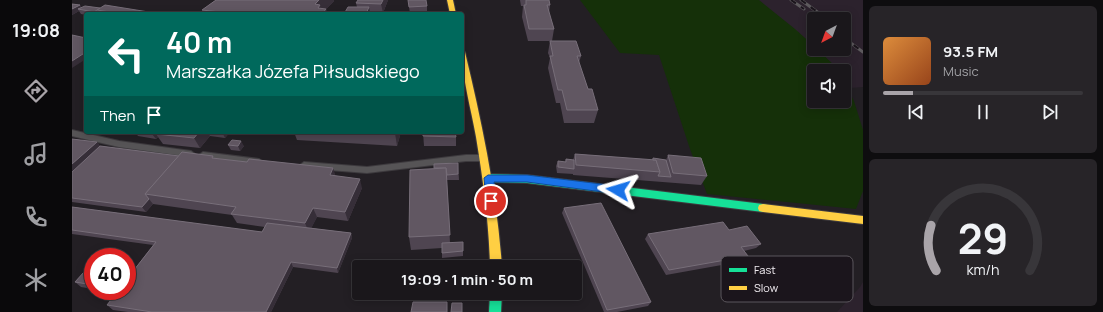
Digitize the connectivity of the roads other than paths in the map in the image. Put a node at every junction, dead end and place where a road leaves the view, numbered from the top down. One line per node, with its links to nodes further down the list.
1 (450, 0): 2 (street)
2 (453, 12)
3 (464, 61): 5 (street)
4 (72, 133): 6 (lane)
5 (486, 158): 7 (lane); 8 (street)
6 (271, 163)
7 (293, 165)
8 (488, 178): 9 (street); 10 (street)
9 (863, 220)
10 (496, 260)
11 (496, 300): 12 (street)
12 (495, 312)

